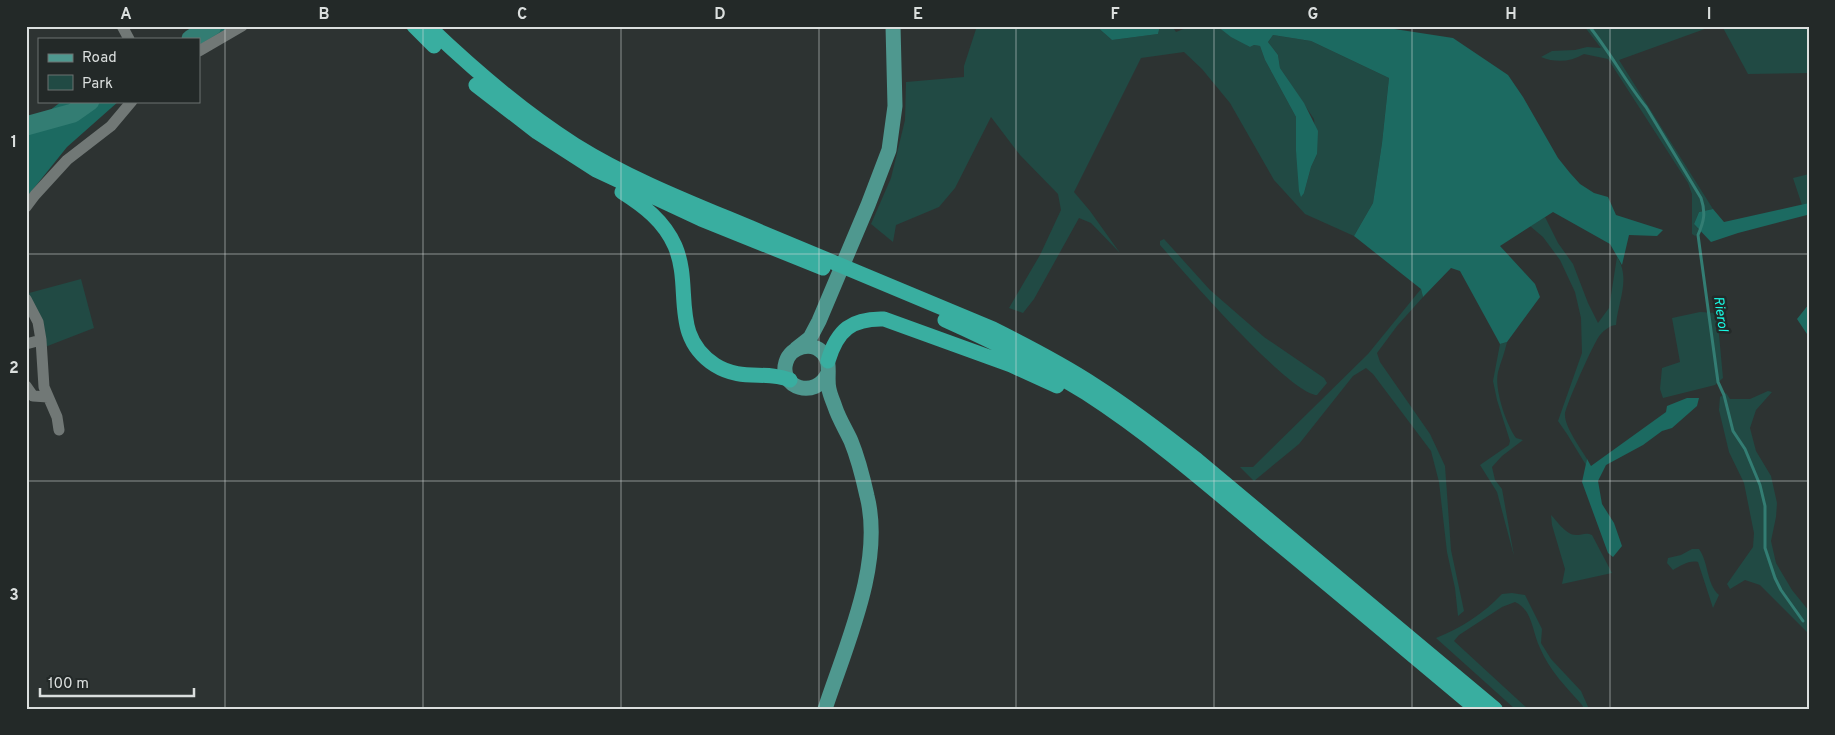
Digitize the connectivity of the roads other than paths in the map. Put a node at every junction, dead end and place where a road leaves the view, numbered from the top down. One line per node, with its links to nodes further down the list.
1 (122, 26): 6 (street)
2 (242, 26): 7 (street)
3 (414, 26): 9 (highway)
4 (428, 26): 11 (highway)
5 (893, 26): 14 (main road)
6 (128, 38)
7 (200, 50)
8 (131, 102): 10 (street)
9 (596, 170): 11 (highway); 19 (highway)
10 (26, 207)
11 (826, 265): 12 (highway)
12 (852, 275): 23 (highway); 28 (highway)
13 (26, 299): 15 (street)
14 (819, 321): 17 (main road); 18 (main road)
15 (41, 340): 16 (street); 22 (street)
16 (26, 344)
17 (796, 349): 18 (main road); 19 (main road)
18 (825, 361): 21 (main road); 23 (highway); 24 (main road)
19 (790, 380): 21 (main road)
20 (26, 386): 22 (street)
21 (809, 389): 24 (main road)
22 (48, 397): 25 (street)
23 (1099, 402): 27 (highway)
24 (836, 410): 26 (main road)
25 (59, 430)
26 (825, 709)
27 (1477, 709)
28 (1495, 709)

